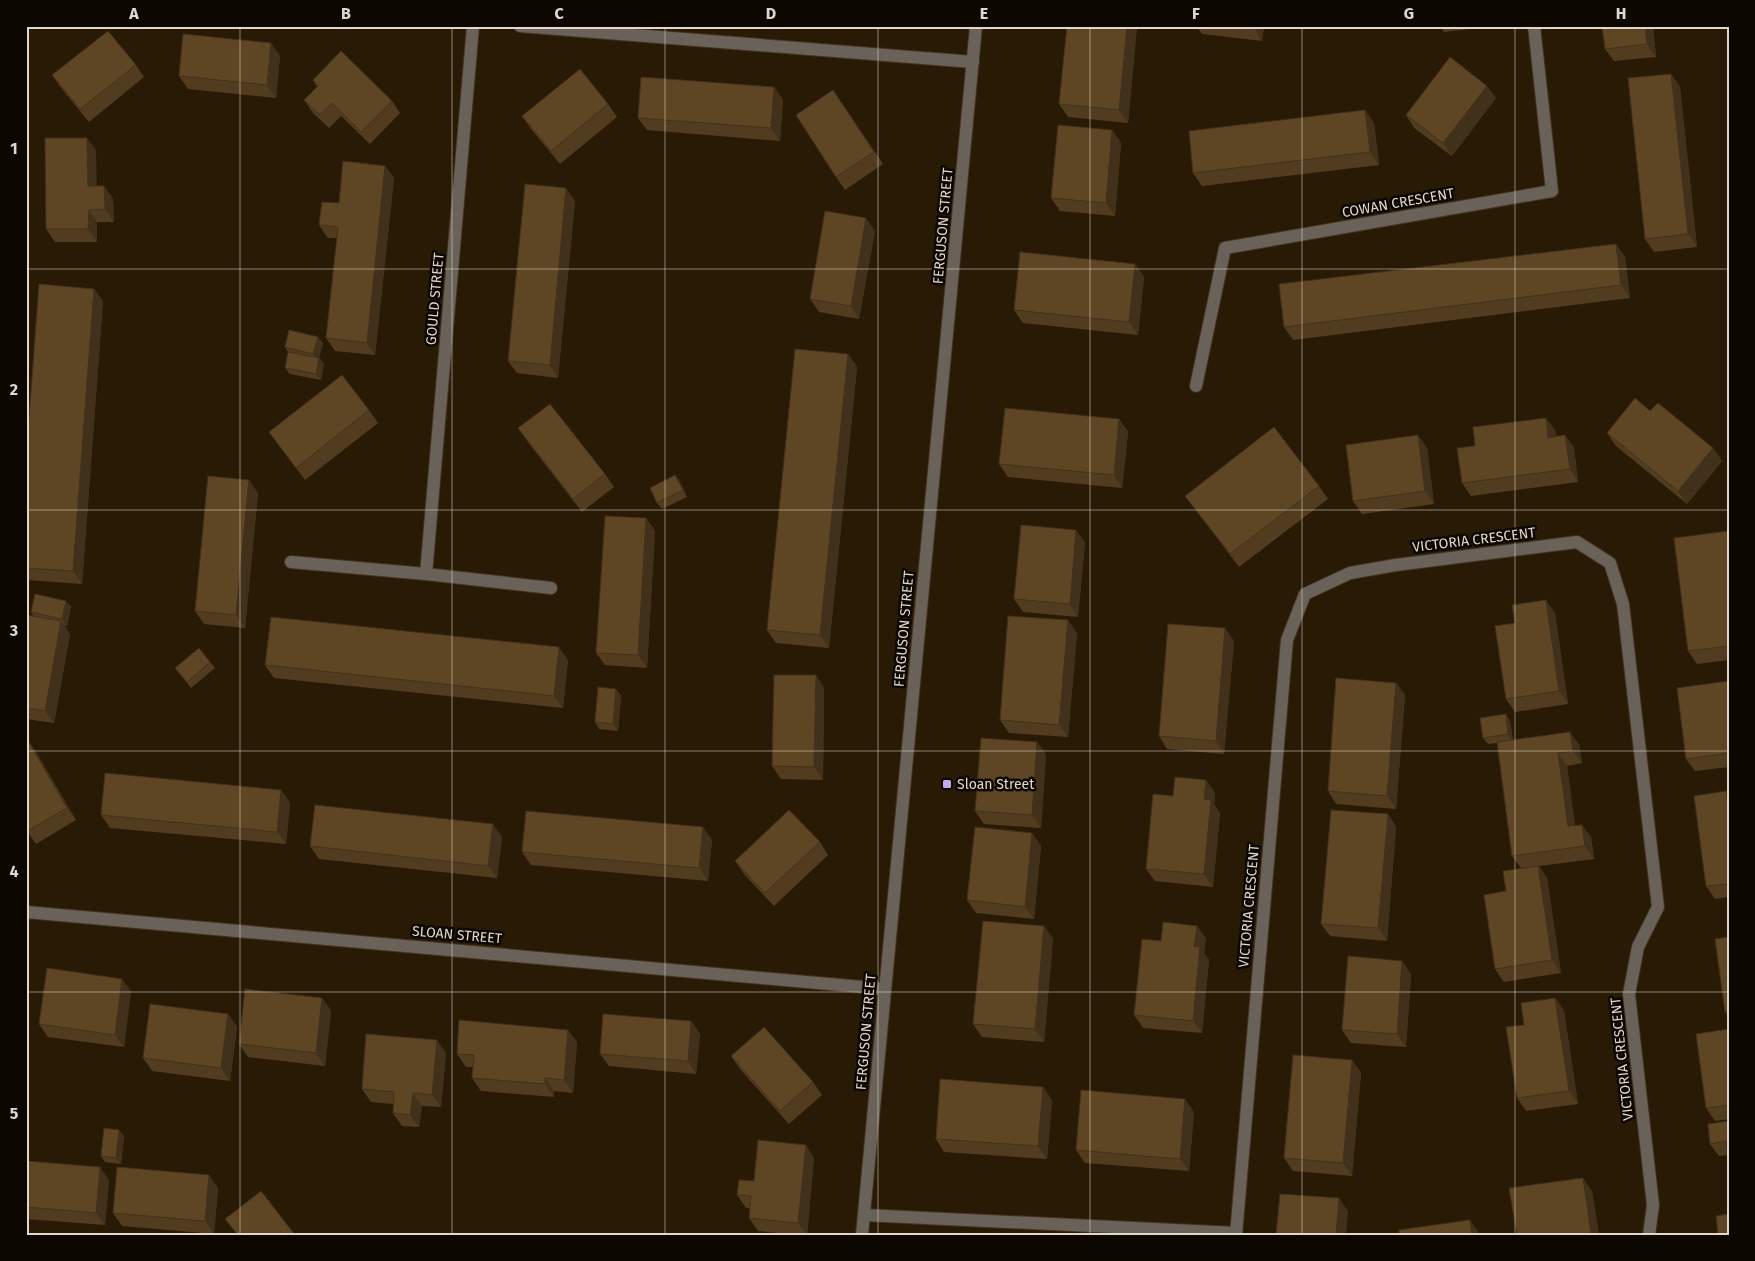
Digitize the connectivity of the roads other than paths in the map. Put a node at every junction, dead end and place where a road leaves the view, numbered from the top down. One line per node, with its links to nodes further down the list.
1 (474, 26): 8 (street, GOULD STREET)
2 (520, 26): 5 (street)
3 (976, 26): 5 (street, FERGUSON STREET)
4 (1534, 26): 6 (street, COWAN CRESCENT)
5 (973, 62): 11 (street, FERGUSON STREET)
6 (1196, 386)
7 (291, 562): 8 (street)
8 (426, 574): 9 (street)
9 (551, 588)
10 (26, 912): 11 (street, SLOAN STREET)
11 (885, 988): 12 (street, FERGUSON STREET)
12 (864, 1215): 13 (street); 14 (street, FERGUSON STREET)
13 (1236, 1234): 15 (street, VICTORIA CRESCENT)
14 (862, 1235)
15 (1650, 1235)

